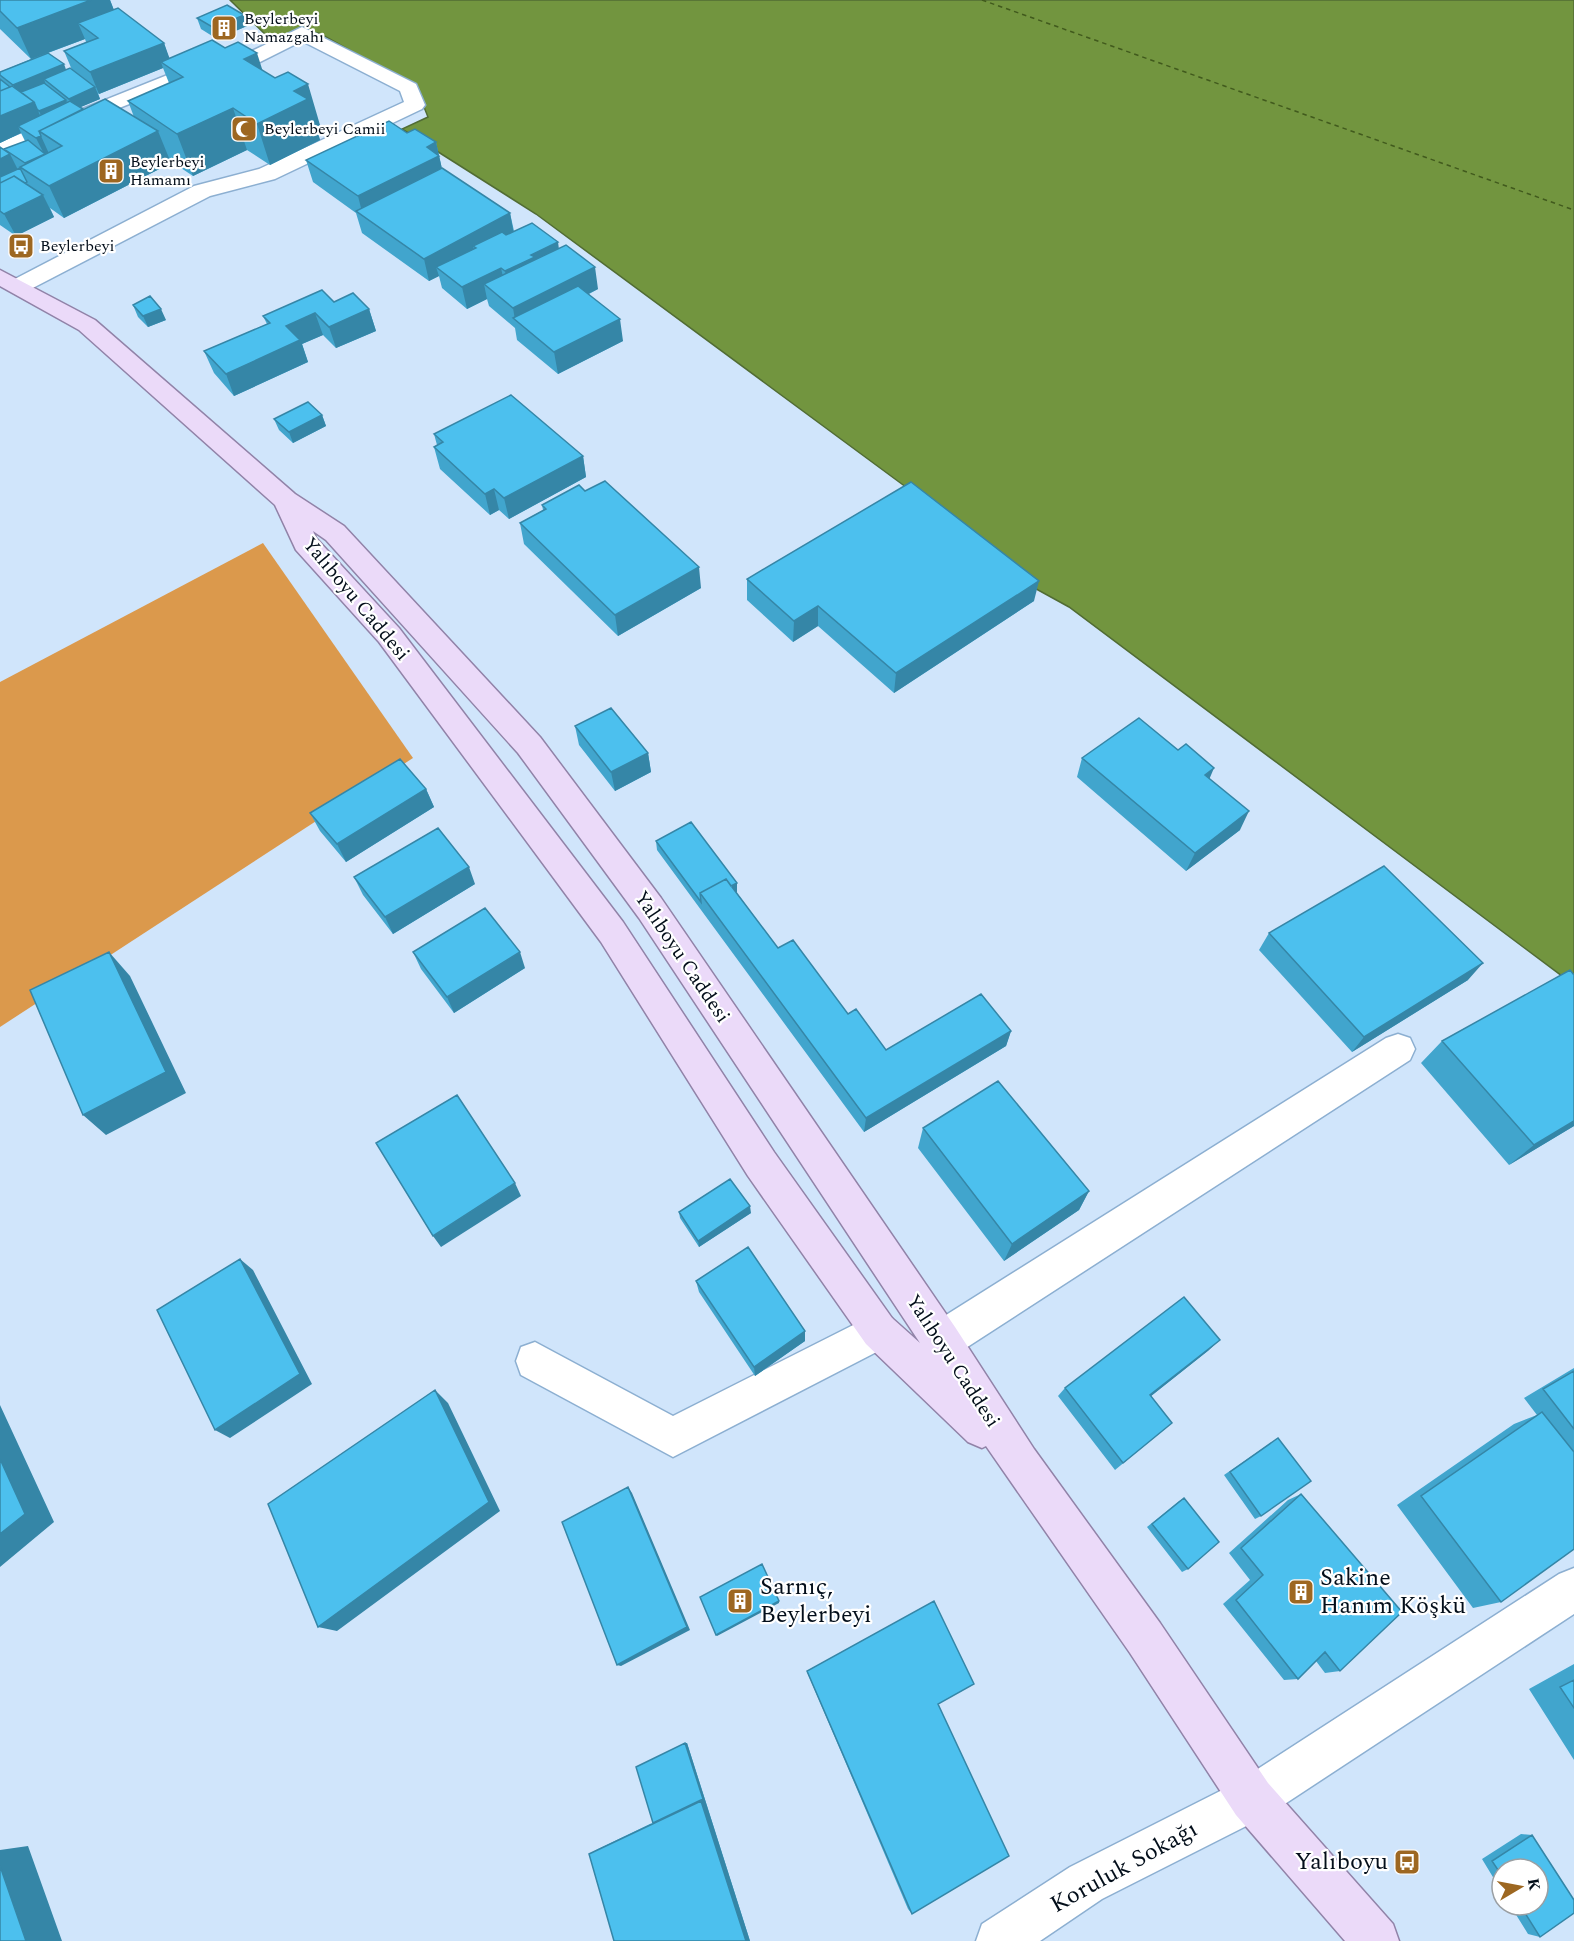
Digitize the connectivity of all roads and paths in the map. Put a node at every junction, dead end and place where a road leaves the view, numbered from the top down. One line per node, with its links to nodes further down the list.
1 (173, 57): 2 (street)
2 (192, 72): 3 (street); 4 (street)
3 (0, 149)
4 (9, 281): 5 (main road, Yalıboyu Caddesi)
5 (286, 500): 7 (main road, Yalıboyu Caddesi); 8 (main road, Yalıboyu Caddesi)
6 (1398, 1049): 8 (street)
7 (879, 1331): 9 (street); 10 (main road, Yalıboyu Caddesi)
8 (940, 1341): 10 (main road, Yalıboyu Caddesi)
9 (535, 1362)
10 (1020, 1463): 12 (main road, Yalıboyu Caddesi)
11 (1574, 1589): 12 (street, Koruluk Sokağı)
12 (1252, 1799): 13 (street, Koruluk Sokağı); 14 (main road, Yalıboyu Caddesi)
13 (999, 1941)
14 (1377, 1941)

